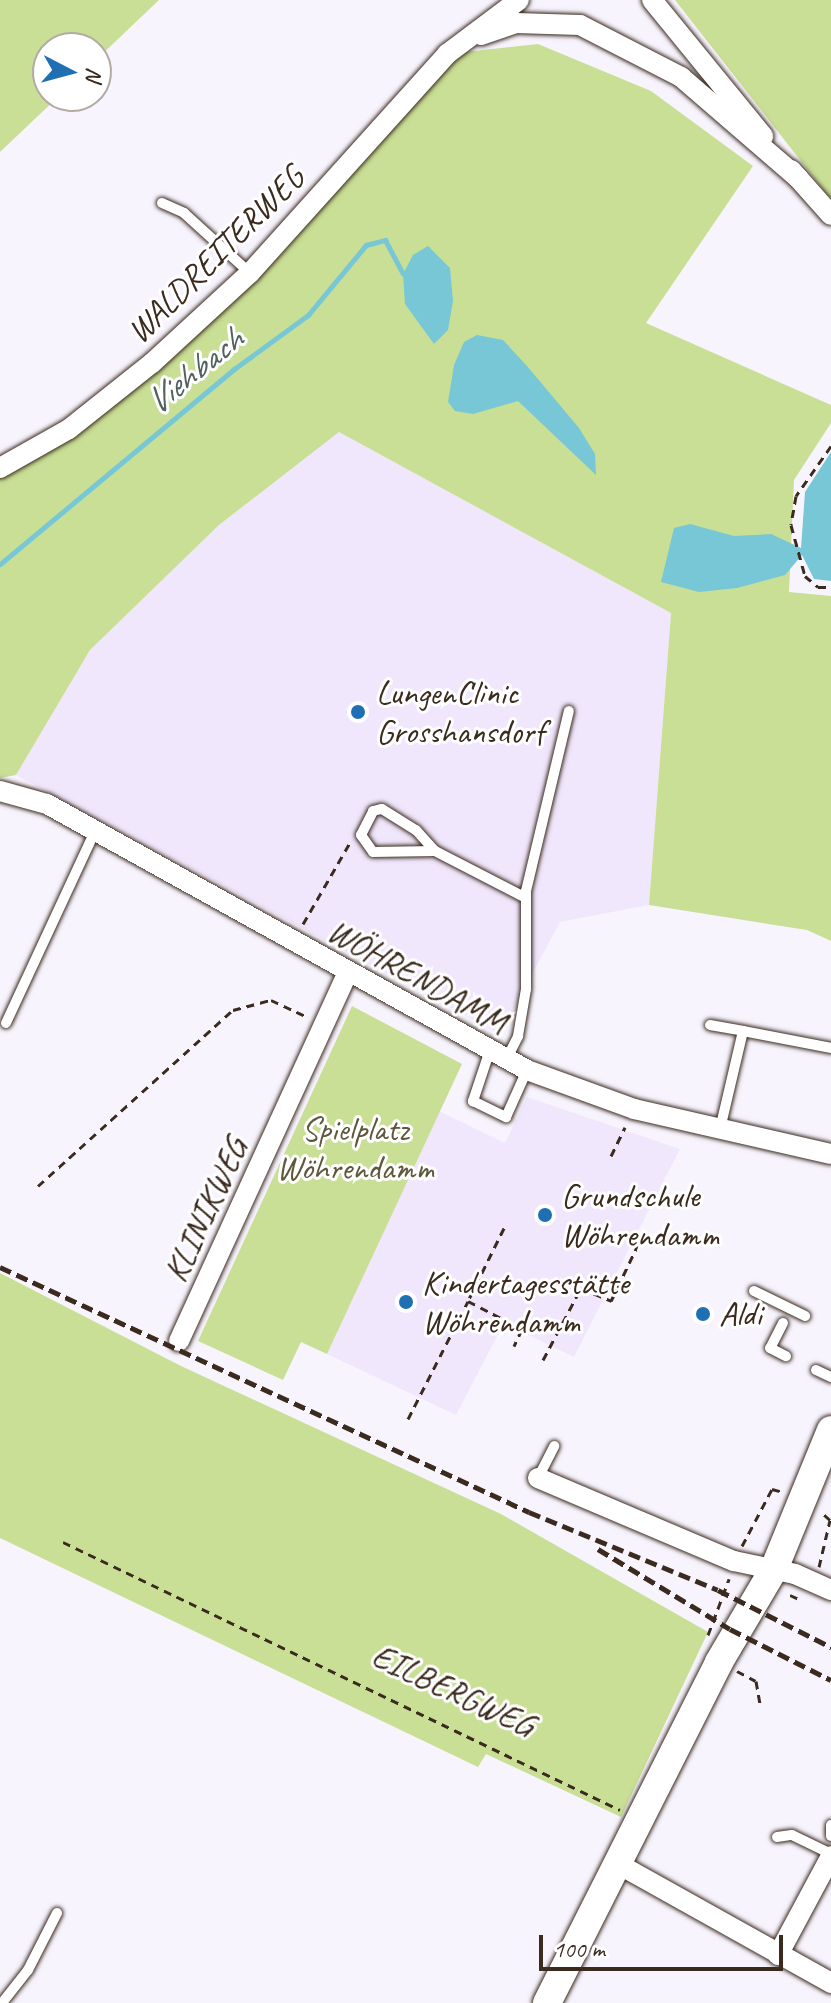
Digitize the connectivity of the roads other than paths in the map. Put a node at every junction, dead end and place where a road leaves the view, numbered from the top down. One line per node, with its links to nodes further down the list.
1 (519, 0): 3 (street, WALDREITERWEG)
2 (652, 0): 4 (street, WALDREITERWEG)
3 (447, 54): 4 (street, WALDREITERWEG); 7 (street, WALDREITERWEG)
4 (799, 179): 6 (street, WALDREITERWEG)
5 (162, 203): 7 (lane)
6 (831, 215)
7 (250, 273): 8 (street, WALDREITERWEG)
8 (0, 468)
9 (569, 711): 13 (lane)
10 (0, 791): 11 (street, WÖHRENDAMM)
11 (95, 831): 14 (street, WÖHRENDAMM); 15 (lane)
12 (435, 851): 12 (lane); 13 (lane)
13 (526, 898): 19 (lane)
14 (347, 974): 19 (street, WÖHRENDAMM); 26 (street, KLINIKWEG)
15 (6, 1023)
16 (710, 1025): 17 (lane)
17 (743, 1031): 18 (lane); 21 (lane)
18 (831, 1048)
19 (497, 1057): 20 (street, WÖHRENDAMM); 20 (lane)
20 (527, 1070): 21 (street, WÖHRENDAMM)
21 (720, 1129): 22 (street, WÖHRENDAMM)
22 (831, 1154)
23 (754, 1291): 24 (lane)
24 (805, 1316)
25 (783, 1323): 27 (lane)
26 (179, 1341)
27 (786, 1356)
28 (816, 1370): 29 (lane)
29 (831, 1377)
30 (831, 1430): 33 (main road)
31 (554, 1446): 32 (lane)
32 (538, 1478): 33 (street)
33 (774, 1569): 34 (street); 39 (main road)
34 (831, 1590)
35 (831, 1825): 36 (lane)
36 (831, 1836)
37 (777, 1837): 38 (lane)
38 (831, 1855): 41 (street)
39 (620, 1865): 41 (street); 44 (main road)
40 (57, 1913): 43 (lane)
41 (778, 1955): 42 (street)
42 (831, 1983)
43 (2, 2003)
44 (547, 2003)

